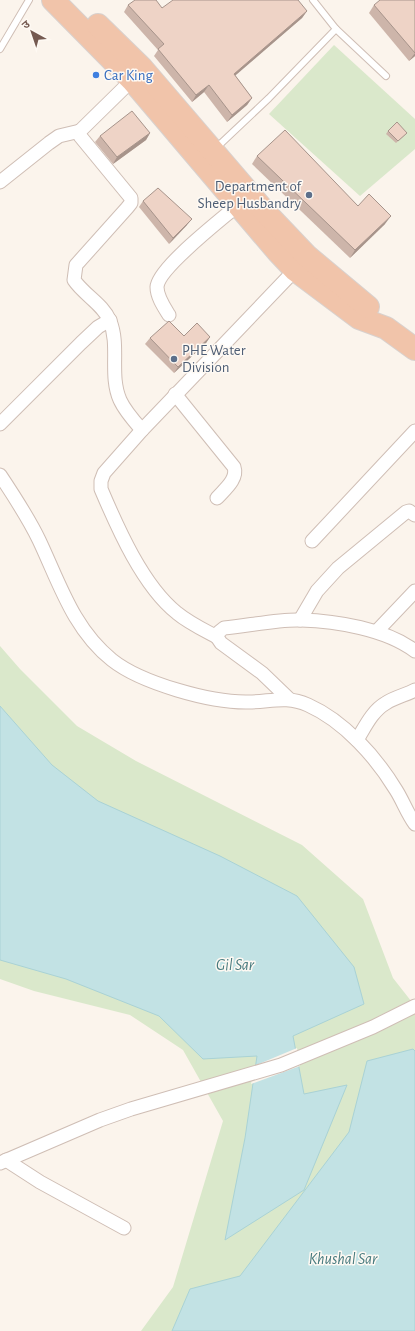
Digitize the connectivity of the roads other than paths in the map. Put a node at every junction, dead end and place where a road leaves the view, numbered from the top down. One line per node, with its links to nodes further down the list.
1 (29, 0): 6 (lane)
2 (53, 0): 7 (highway)
3 (74, 0): 7 (highway)
4 (313, 0): 5 (lane)
5 (336, 30): 8 (lane); 10 (lane)
6 (0, 49)
7 (136, 73): 9 (street); 10 (highway)
8 (386, 76)
9 (80, 131): 11 (street); 15 (street)
10 (206, 156): 12 (highway); 16 (highway)
11 (0, 182)
12 (238, 205): 13 (highway); 14 (street)
13 (295, 270): 16 (highway); 18 (street)
14 (168, 315)
15 (110, 320): 19 (street); 20 (street)
16 (386, 328): 17 (highway)
17 (415, 349)
18 (175, 394): 20 (street); 23 (street)
19 (0, 424)
20 (142, 430): 29 (street)
21 (415, 431): 25 (street)
22 (0, 475): 32 (street)
23 (218, 498)
24 (415, 515): 27 (street)
25 (312, 541)
26 (415, 591): 28 (street)
27 (300, 620): 28 (street); 29 (street)
28 (376, 631): 30 (street)
29 (217, 637): 32 (street)
30 (415, 651)
31 (415, 690): 33 (street)
32 (288, 699): 33 (street)
33 (357, 740): 34 (street)
34 (415, 824)
35 (415, 1006): 36 (street)
36 (3, 1162): 37 (street)
37 (124, 1228)

